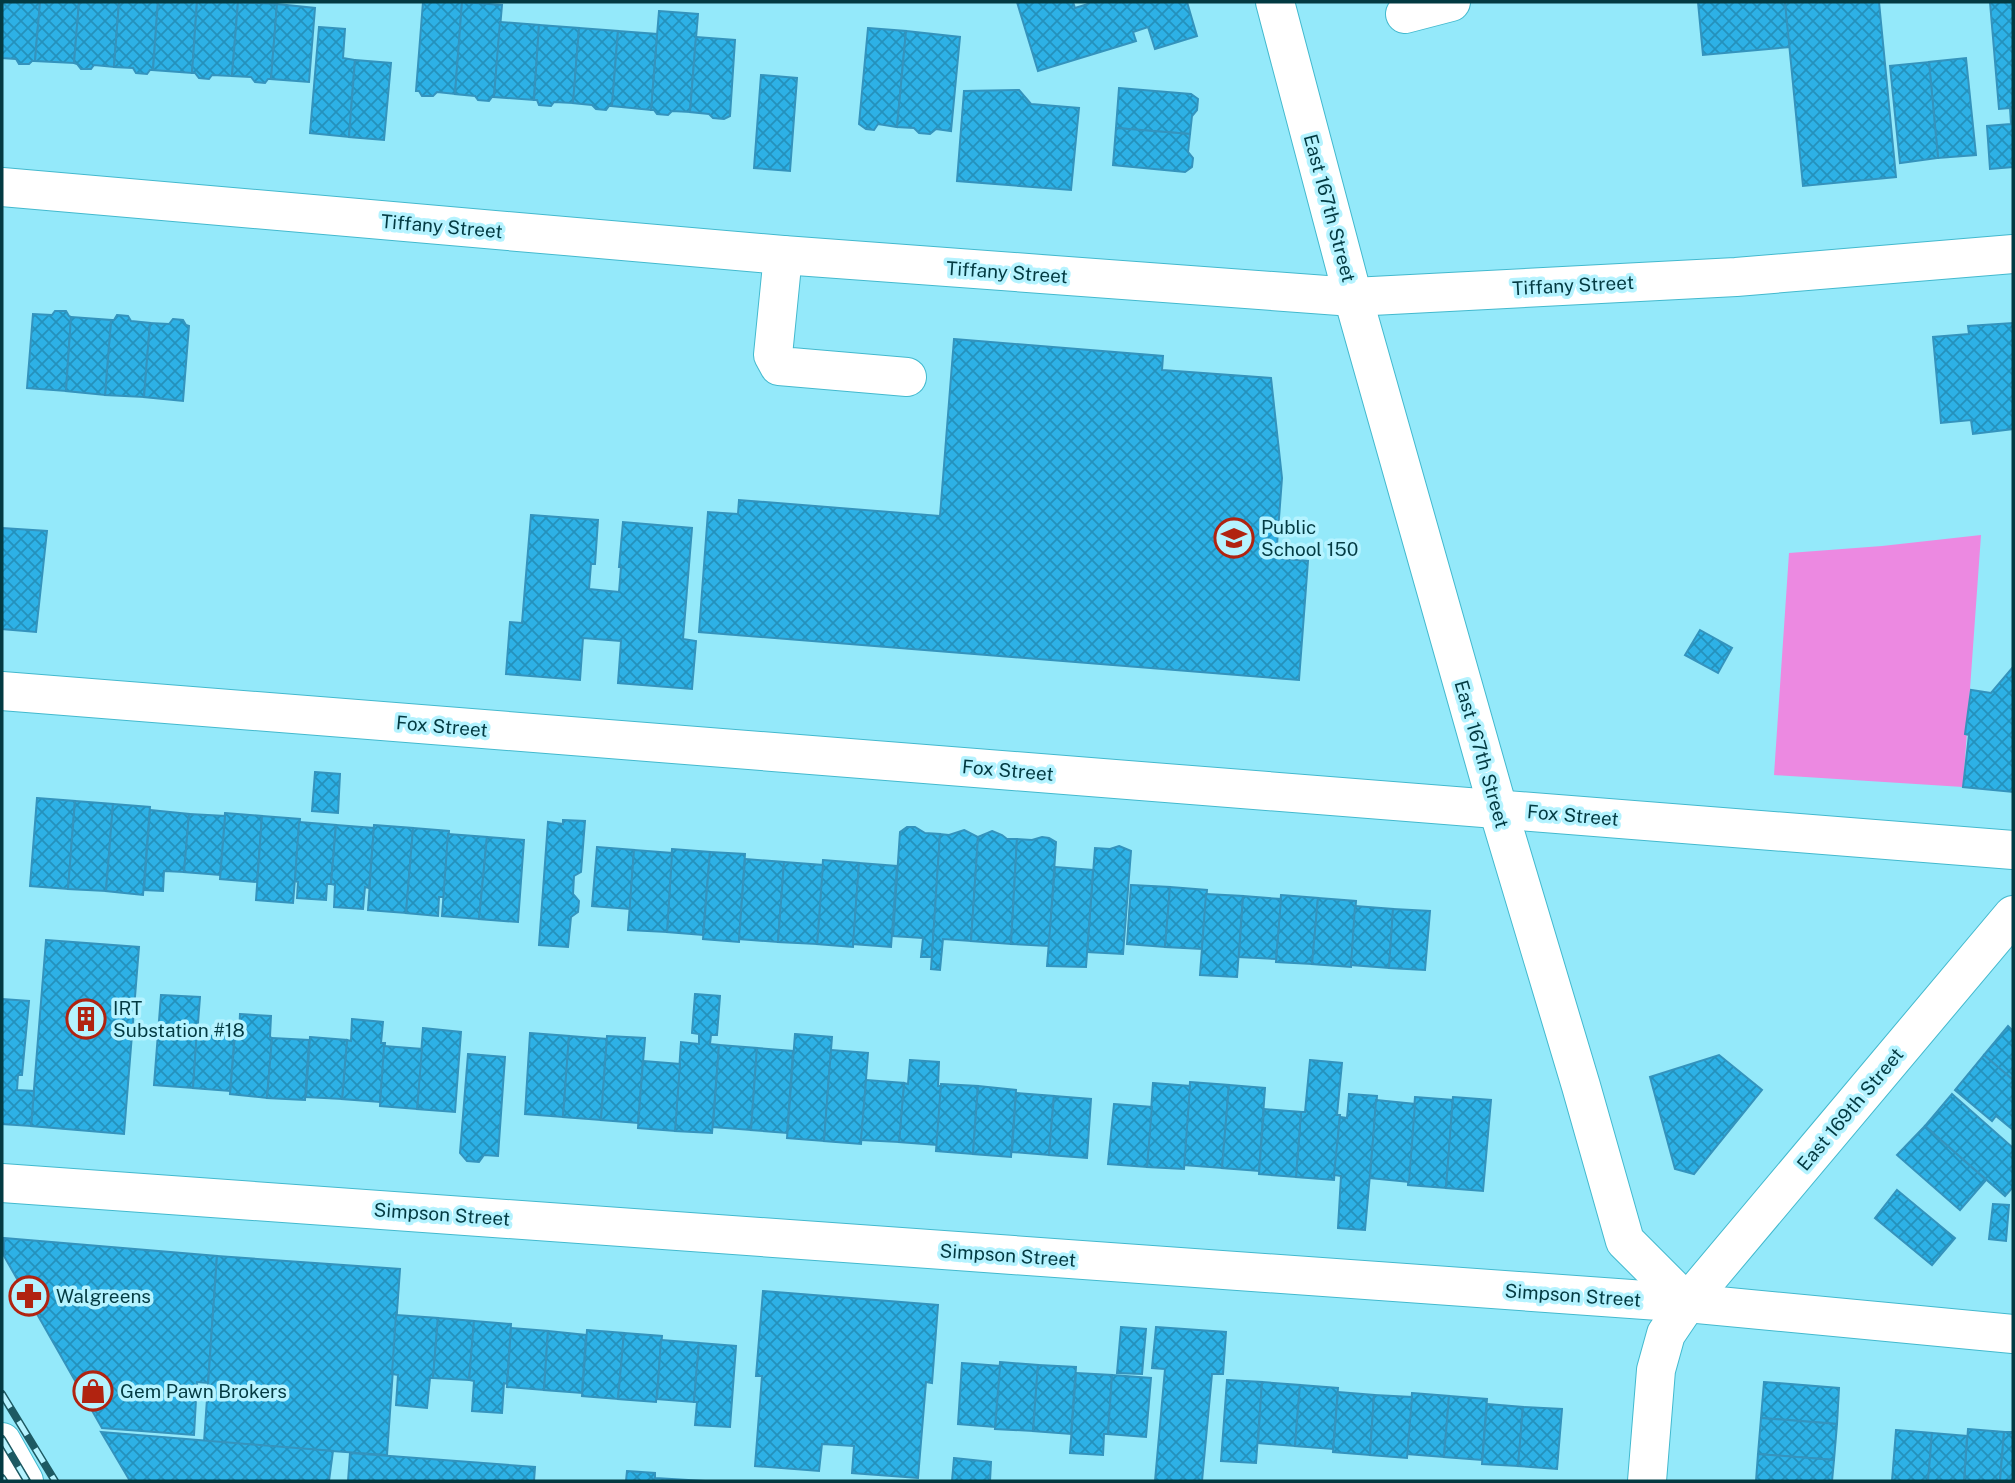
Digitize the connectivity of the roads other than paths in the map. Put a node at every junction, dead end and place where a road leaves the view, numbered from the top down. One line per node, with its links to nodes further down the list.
1 (1275, 2): 7 (street, East 167th Street)
2 (1451, 2): 3 (street)
3 (1405, 14)
4 (2, 187): 6 (street, Tiffany Street)
5 (2013, 254): 7 (street, Tiffany Street)
6 (783, 256): 7 (street, Tiffany Street); 8 (street)
7 (1353, 297): 10 (street, East 167th Street)
8 (906, 377)
9 (2, 691): 10 (street, Fox Street)
10 (1497, 809): 11 (street, Fox Street); 14 (street, East 167th Street)
11 (2013, 850)
12 (2013, 915): 14 (street, East 169th Street)
13 (2, 1183): 14 (street, Simpson Street)
14 (1687, 1303): 15 (street, Simpson Street); 18 (street)
15 (2013, 1334)
16 (2, 1442): 17 (street)
17 (24, 1481)
18 (1647, 1481)

